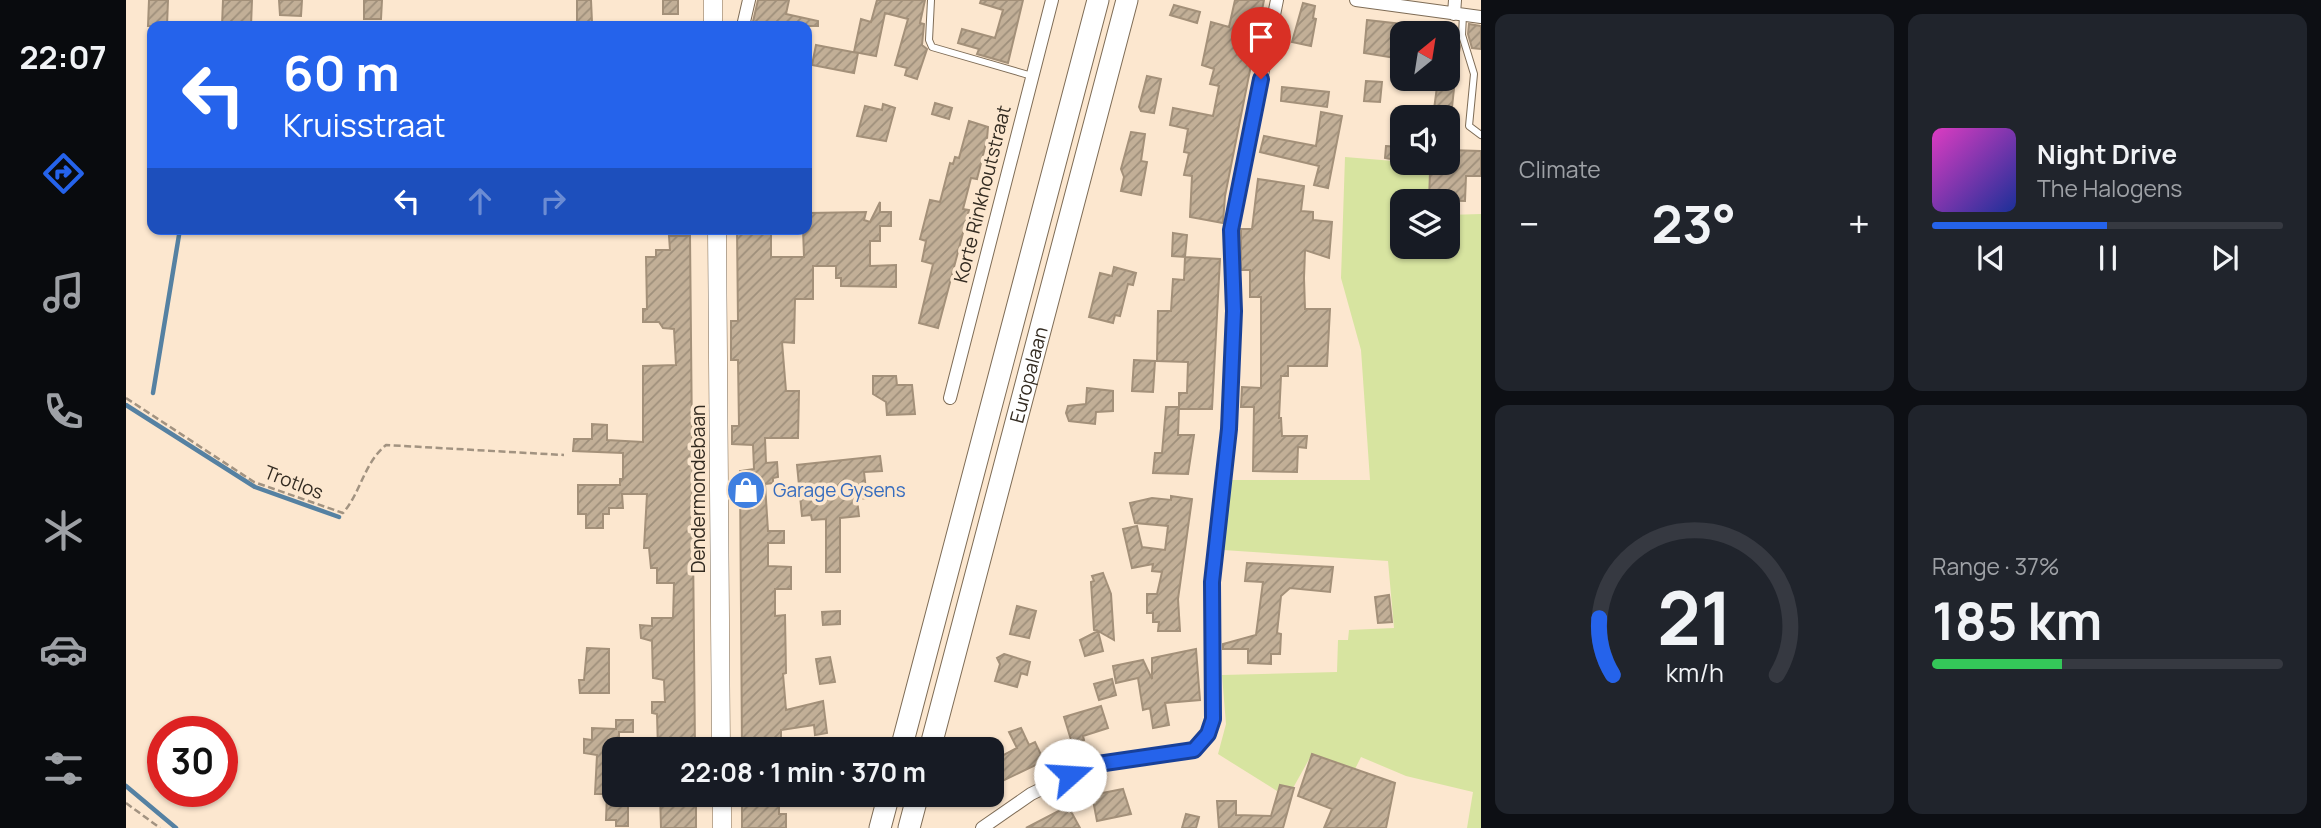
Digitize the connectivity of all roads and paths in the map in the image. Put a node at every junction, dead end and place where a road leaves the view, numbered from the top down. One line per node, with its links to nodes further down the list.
1 (713, 0): 12 (street)
2 (749, 0): 13 (street)
3 (931, 0): 14 (lane)
4 (1052, 0): 14 (street, Korte Rinkhoutstraat)
5 (1098, 0): 21 (highway, Europalaan)
6 (1127, 0): 22 (highway, Europalaan)
7 (1277, 0): 31 (street)
8 (1356, 0): 10 (street)
9 (1455, 0): 10 (street)
10 (1459, 15): 11 (street); 15 (lane)
11 (1481, 17)
12 (713, 21)
13 (744, 21)
14 (1032, 76): 18 (street, Korte Rinkhoutstraat)
15 (1481, 135)
16 (717, 235): 20 (street, Dendermondebaan)
17 (126, 398): 19 (path, Trotlos)
18 (950, 398)
19 (564, 455)
20 (721, 737)
21 (904, 737)
22 (933, 737)
23 (126, 803): 27 (path)
24 (722, 807): 28 (street)
25 (886, 807): 29 (highway)
26 (915, 807): 30 (highway)
27 (160, 828)
28 (722, 828)
29 (880, 828)
30 (909, 828)
31 (982, 828)

